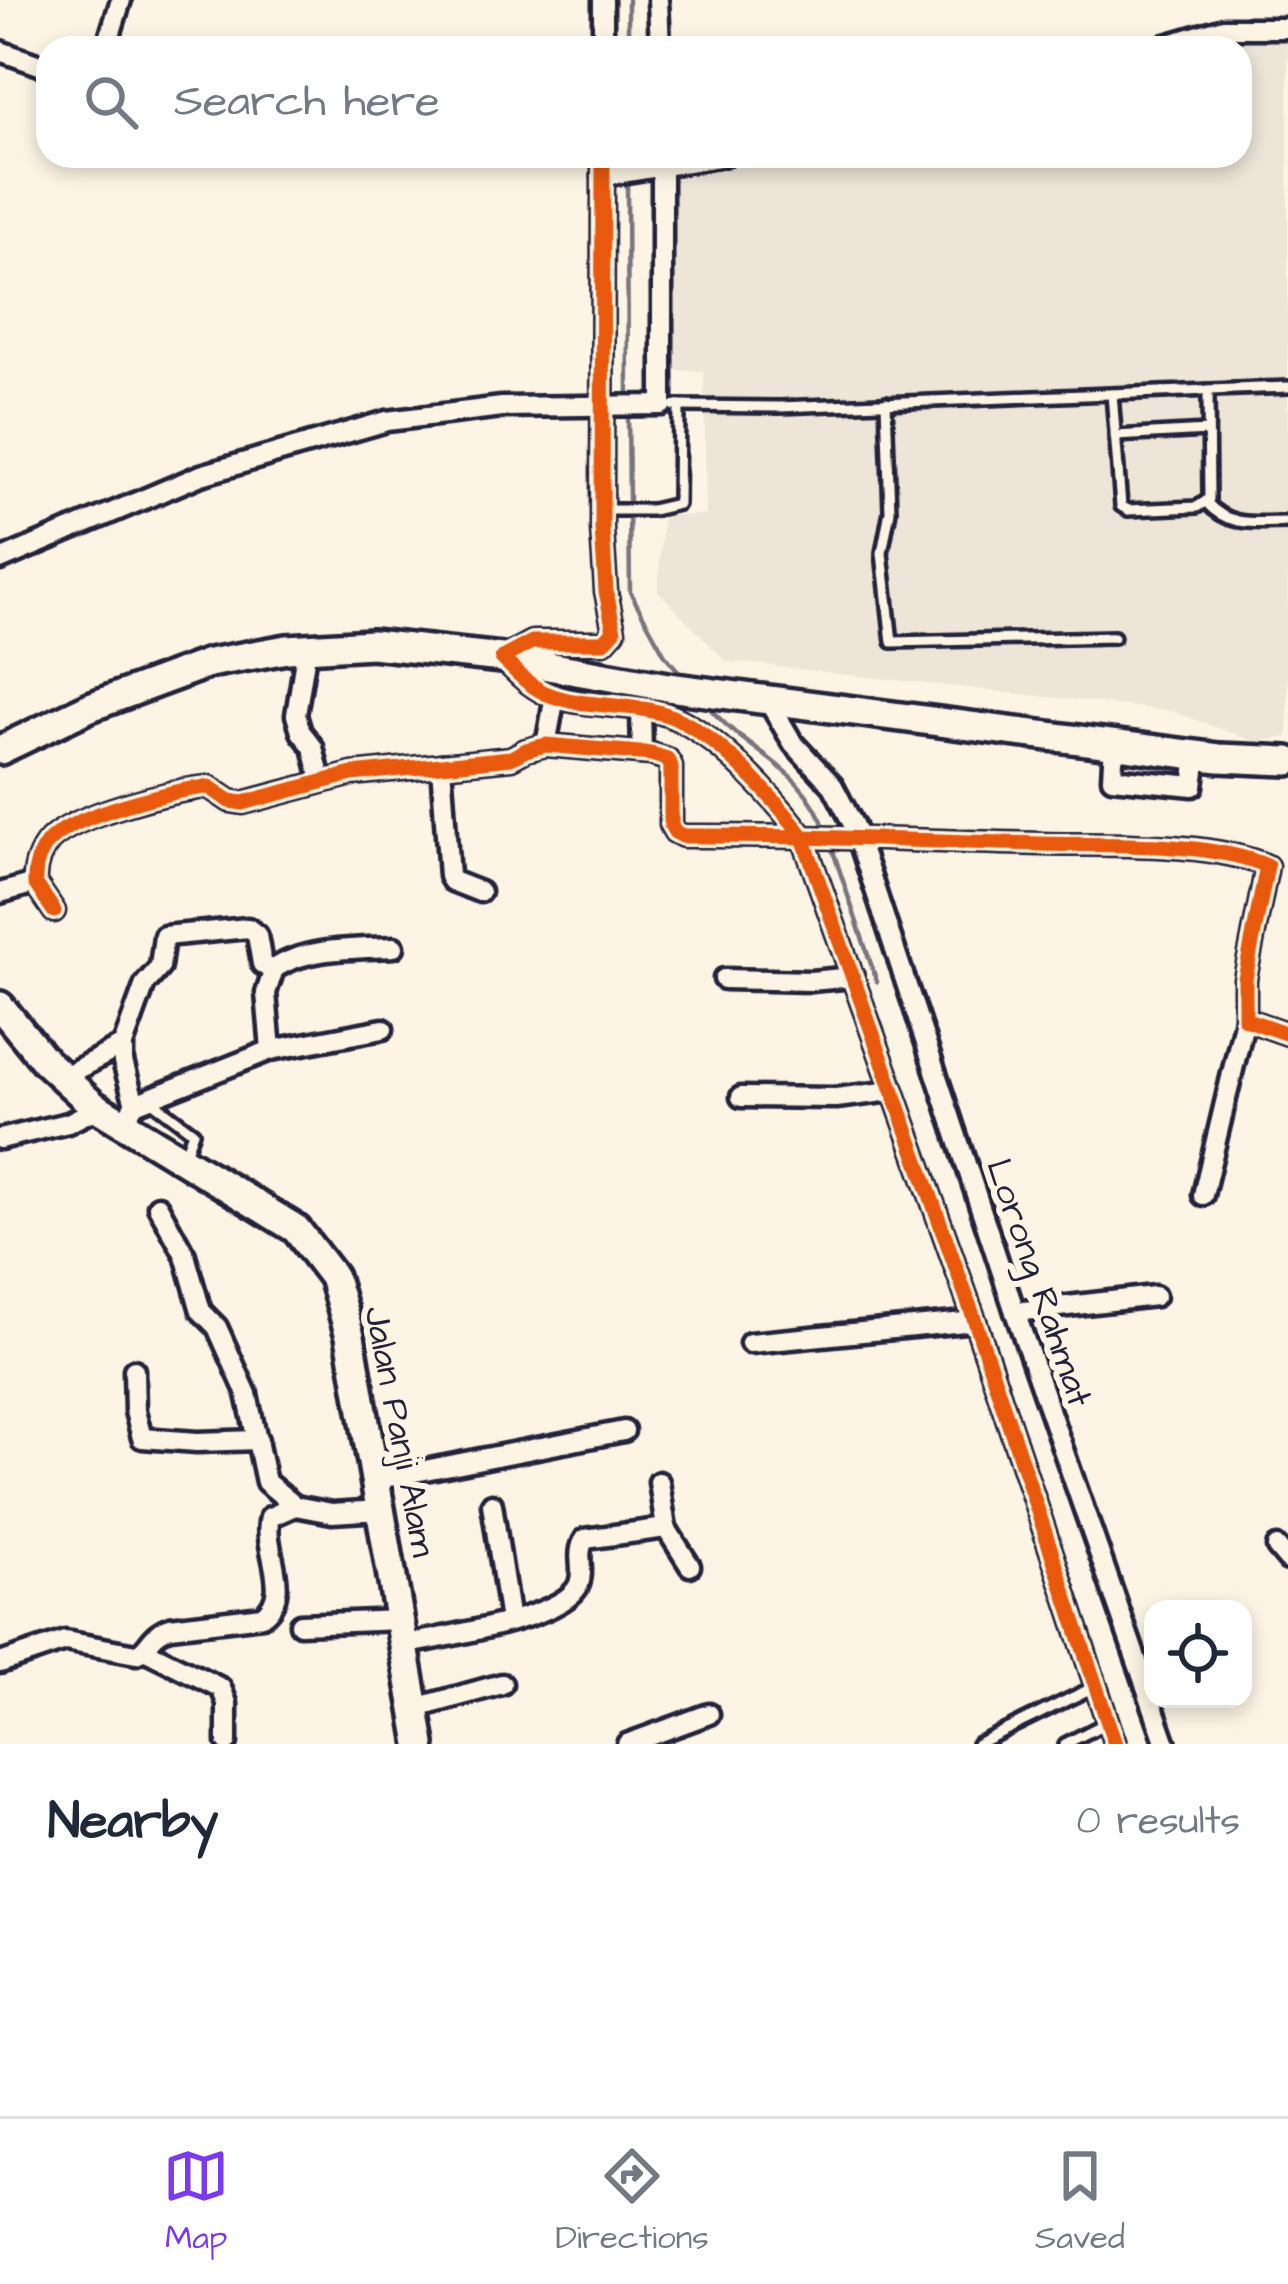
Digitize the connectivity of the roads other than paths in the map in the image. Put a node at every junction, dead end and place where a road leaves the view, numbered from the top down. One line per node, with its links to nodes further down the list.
1 (121, 0): 5 (street)
2 (603, 0): 6 (street)
3 (658, 0): 7 (street)
4 (1288, 28): 8 (street)
5 (110, 36)
6 (603, 36)
7 (660, 36)
8 (1190, 36)
9 (0, 51): 10 (street)
10 (36, 64)
11 (603, 168): 18 (street)
12 (662, 168): 17 (street)
13 (1288, 387): 14 (lane)
14 (1208, 390): 15 (lane); 19 (lane)
15 (1112, 394): 16 (lane); 20 (lane)
16 (886, 402): 17 (lane); 25 (lane)
17 (670, 405): 18 (street); 22 (lane)
18 (601, 406): 22 (street); 24 (street)
19 (1208, 431): 20 (lane); 21 (lane)
20 (1114, 436): 21 (lane)
21 (1207, 503): 23 (lane)
22 (603, 510): 27 (street)
23 (1288, 522)
24 (0, 560)
25 (1114, 637)
26 (307, 647): 27 (street); 32 (street); 36 (street)
27 (502, 658): 28 (street); 29 (street)
28 (555, 696): 30 (street); 31 (street)
29 (767, 699): 34 (street); 38 (street, Lorong Rahmat)
30 (641, 710): 33 (street); 37 (street)
31 (547, 745): 33 (street); 35 (street)
32 (0, 750)
33 (642, 753): 37 (street)
34 (1288, 761)
35 (440, 765): 36 (street); 41 (street)
36 (321, 780): 39 (street)
37 (806, 836): 38 (street); 45 (street)
38 (855, 838): 48 (street); 61 (street, Lorong Rahmat)
39 (35, 883): 40 (street); 42 (street)
40 (0, 892)
41 (481, 892)
42 (54, 911)
43 (394, 947): 44 (street)
44 (273, 971): 51 (street); 52 (street)
45 (853, 977): 46 (street); 54 (street)
46 (724, 979)
47 (0, 1006): 53 (street, Jalan Panji Alam)
48 (1245, 1019): 50 (street); 58 (street)
49 (383, 1029): 52 (street)
50 (1288, 1034)
51 (123, 1045): 53 (street); 56 (street)
52 (271, 1050): 56 (street)
53 (62, 1078): 56 (street, Jalan Panji Alam)
54 (892, 1090): 55 (street); 62 (street)
55 (742, 1097)
56 (126, 1108): 57 (street); 67 (street, Jalan Panji Alam)
57 (0, 1139)
58 (1203, 1195)
59 (158, 1206): 66 (street)
60 (1155, 1296): 61 (street)
61 (1015, 1312): 90 (street, Lorong Rahmat)
62 (975, 1321): 63 (street); 80 (street)
63 (750, 1343)
64 (134, 1370): 66 (street)
65 (624, 1431): 67 (street)
66 (258, 1439): 70 (street)
67 (374, 1480): 71 (street, Jalan Panji Alam)
68 (659, 1482): 72 (street)
69 (492, 1504): 74 (street)
70 (296, 1506): 71 (street); 77 (street)
71 (381, 1510): 76 (street, Jalan Panji Alam)
72 (666, 1528): 73 (street); 74 (street)
73 (690, 1566)
74 (510, 1621): 76 (street)
75 (300, 1624): 76 (street)
76 (402, 1633): 81 (street, Jalan Panji Alam)
77 (145, 1650): 78 (street); 84 (street)
78 (0, 1663)
79 (502, 1684): 81 (street)
80 (1096, 1686): 83 (street); 87 (lane)
81 (416, 1708): 86 (street, Jalan Panji Alam)
82 (709, 1714): 85 (street)
83 (1108, 1722): 88 (lane); 89 (street)
84 (227, 1742)
85 (635, 1743)
86 (421, 1744)
87 (977, 1744)
88 (1065, 1744)
89 (1115, 1744)
90 (1166, 1744)

